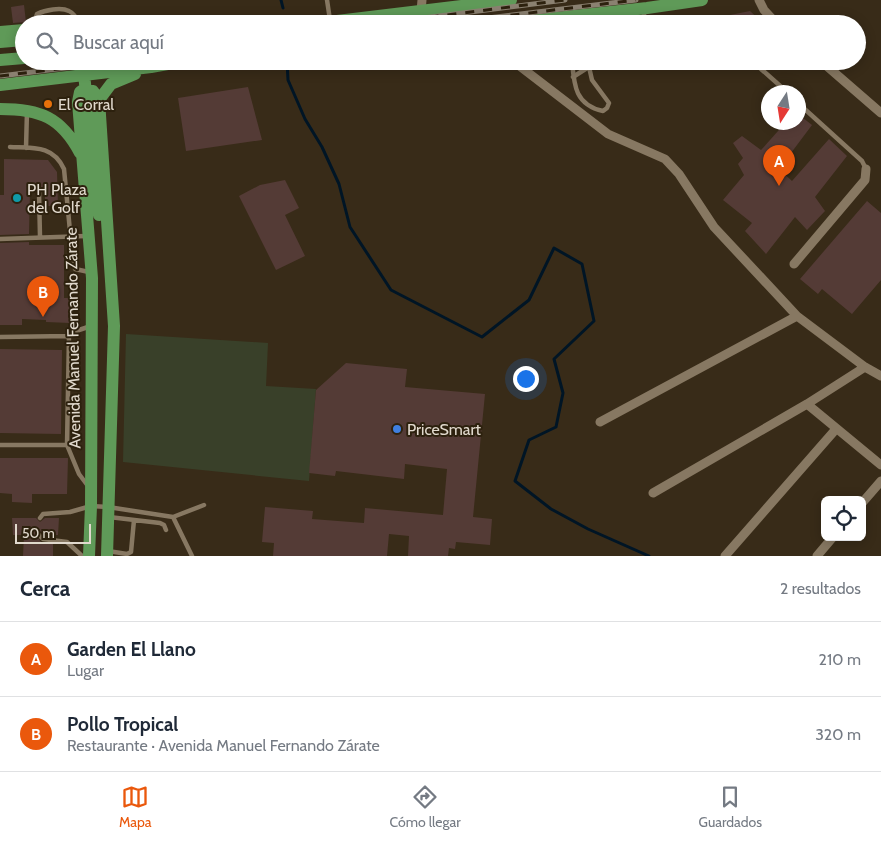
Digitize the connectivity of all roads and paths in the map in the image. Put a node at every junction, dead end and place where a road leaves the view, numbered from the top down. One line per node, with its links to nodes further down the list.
1 (327, 0): 9 (lane)
2 (512, 0): 5 (main road)
3 (702, 0): 6 (main road)
4 (760, 0): 13 (street)
5 (421, 6): 10 (main road)
6 (647, 8): 11 (main road); 12 (lane)
7 (37, 15): 8 (lane)
8 (74, 15)
9 (329, 15)
10 (370, 15)
11 (596, 15)
12 (644, 15)
13 (769, 15)
14 (15, 31): 15 (main road)
15 (0, 32)
16 (15, 40): 17 (main road)
17 (0, 42)
18 (15, 59): 19 (main road)
19 (0, 60)
20 (83, 70): 41 (main road)
21 (126, 70): 30 (main road)
22 (144, 70): 32 (main road)
23 (524, 70): 37 (street)
24 (573, 70): 29 (lane)
25 (584, 70): 29 (lane)
26 (590, 70): 33 (lane)
27 (762, 70): 31 (lane)
28 (831, 70): 38 (street)
29 (573, 77): 33 (lane)
30 (0, 85)
31 (779, 85)
32 (99, 100): 41 (main road, Avenida Manuel Fernando Zárate); 48 (main road)
33 (584, 103): 37 (lane)
34 (0, 109): 35 (main road)
35 (27, 110): 40 (lane); 41 (main road)
36 (806, 110): 42 (lane)
37 (578, 112): 51 (street)
38 (881, 113)
39 (10, 147): 40 (lane)
40 (26, 148): 45 (lane)
41 (88, 157): 44 (main road, Avenida Manuel Fernando Zárate); 48 (main road)
42 (866, 169): 49 (street)
43 (39, 192): 46 (lane)
44 (90, 235): 45 (lane); 50 (main road, Avenida Manuel Fernando Zárate)
45 (71, 236): 46 (lane); 50 (lane)
46 (40, 237): 47 (lane)
47 (0, 239)
48 (110, 255): 53 (main road)
49 (794, 264)
50 (91, 272): 52 (main road, Avenida Manuel Fernando Zárate)
51 (797, 316): 56 (street); 59 (street)
52 (92, 326): 53 (main road); 54 (lane); 65 (main road, Avenida Manuel Fernando Zárate)
53 (114, 326): 70 (main road)
54 (70, 336): 55 (lane); 62 (lane)
55 (0, 337)
56 (865, 367): 57 (street); 58 (street)
57 (881, 376)
58 (807, 404): 60 (street); 66 (street)
59 (600, 422)
60 (836, 429): 63 (street); 81 (street)
61 (0, 445): 62 (lane)
62 (67, 445): 65 (lane)
63 (881, 465)
64 (881, 481): 67 (street)
65 (91, 490): 69 (main road, Avenida Manuel Fernando Zárate)
66 (653, 493)
67 (866, 498)
68 (204, 505): 72 (lane)
69 (91, 506): 70 (lane); 71 (lane); 79 (main road, Avenida Manuel Fernando Zárate)
70 (108, 512): 72 (lane); 73 (lane); 77 (main road)
71 (40, 518)
72 (173, 518): 80 (lane)
73 (134, 520): 74 (lane); 77 (lane)
74 (166, 530)
75 (39, 535): 78 (lane)
76 (830, 541): 82 (street)
77 (107, 554)
78 (82, 556)
79 (88, 556)
80 (192, 556)
81 (725, 556)
82 (817, 556)

